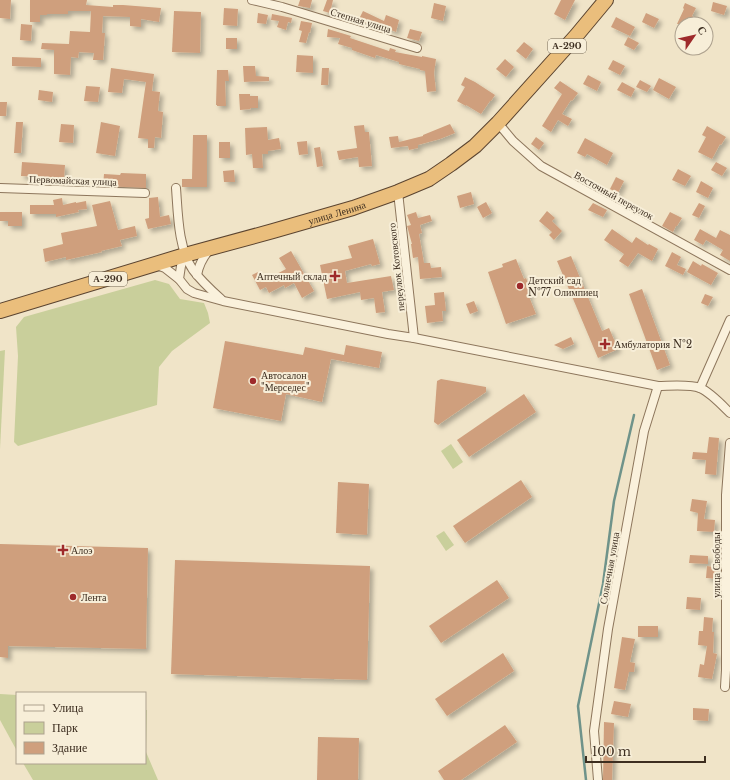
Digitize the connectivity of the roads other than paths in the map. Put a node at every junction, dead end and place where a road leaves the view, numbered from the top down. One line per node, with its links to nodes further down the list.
1 (252, 0): 3 (street, Степная улица)
2 (606, 0): 4 (highway, улица Ленина / А-290)
3 (417, 48)
4 (498, 123): 7 (highway, улица Ленина / А-290); 12 (street, Восточный переулок)
5 (0, 188): 8 (street, Первомайская улица)
6 (176, 188): 10 (street)
7 (398, 192): 9 (highway, улица Ленина / А-290); 18 (street, переулок Котовского)
8 (145, 193)
9 (210, 248): 10 (highway, улица Ленина / А-290); 13 (street)
10 (185, 255): 11 (highway, улица Ленина / А-290); 13 (street); 14 (street)
11 (156, 265): 14 (street); 16 (highway, улица Ленина / А-290)
12 (730, 270)
13 (197, 275): 15 (street)
14 (179, 279): 15 (street)
15 (223, 301): 18 (street)
16 (0, 312)
17 (730, 320): 20 (street)
18 (414, 338): 19 (street)
19 (658, 386): 20 (street); 24 (street, Солнечная улица)
20 (700, 388): 21 (street)
21 (730, 413)
22 (730, 443): 23 (street, улица Свободы)
23 (725, 687)
24 (598, 780)

